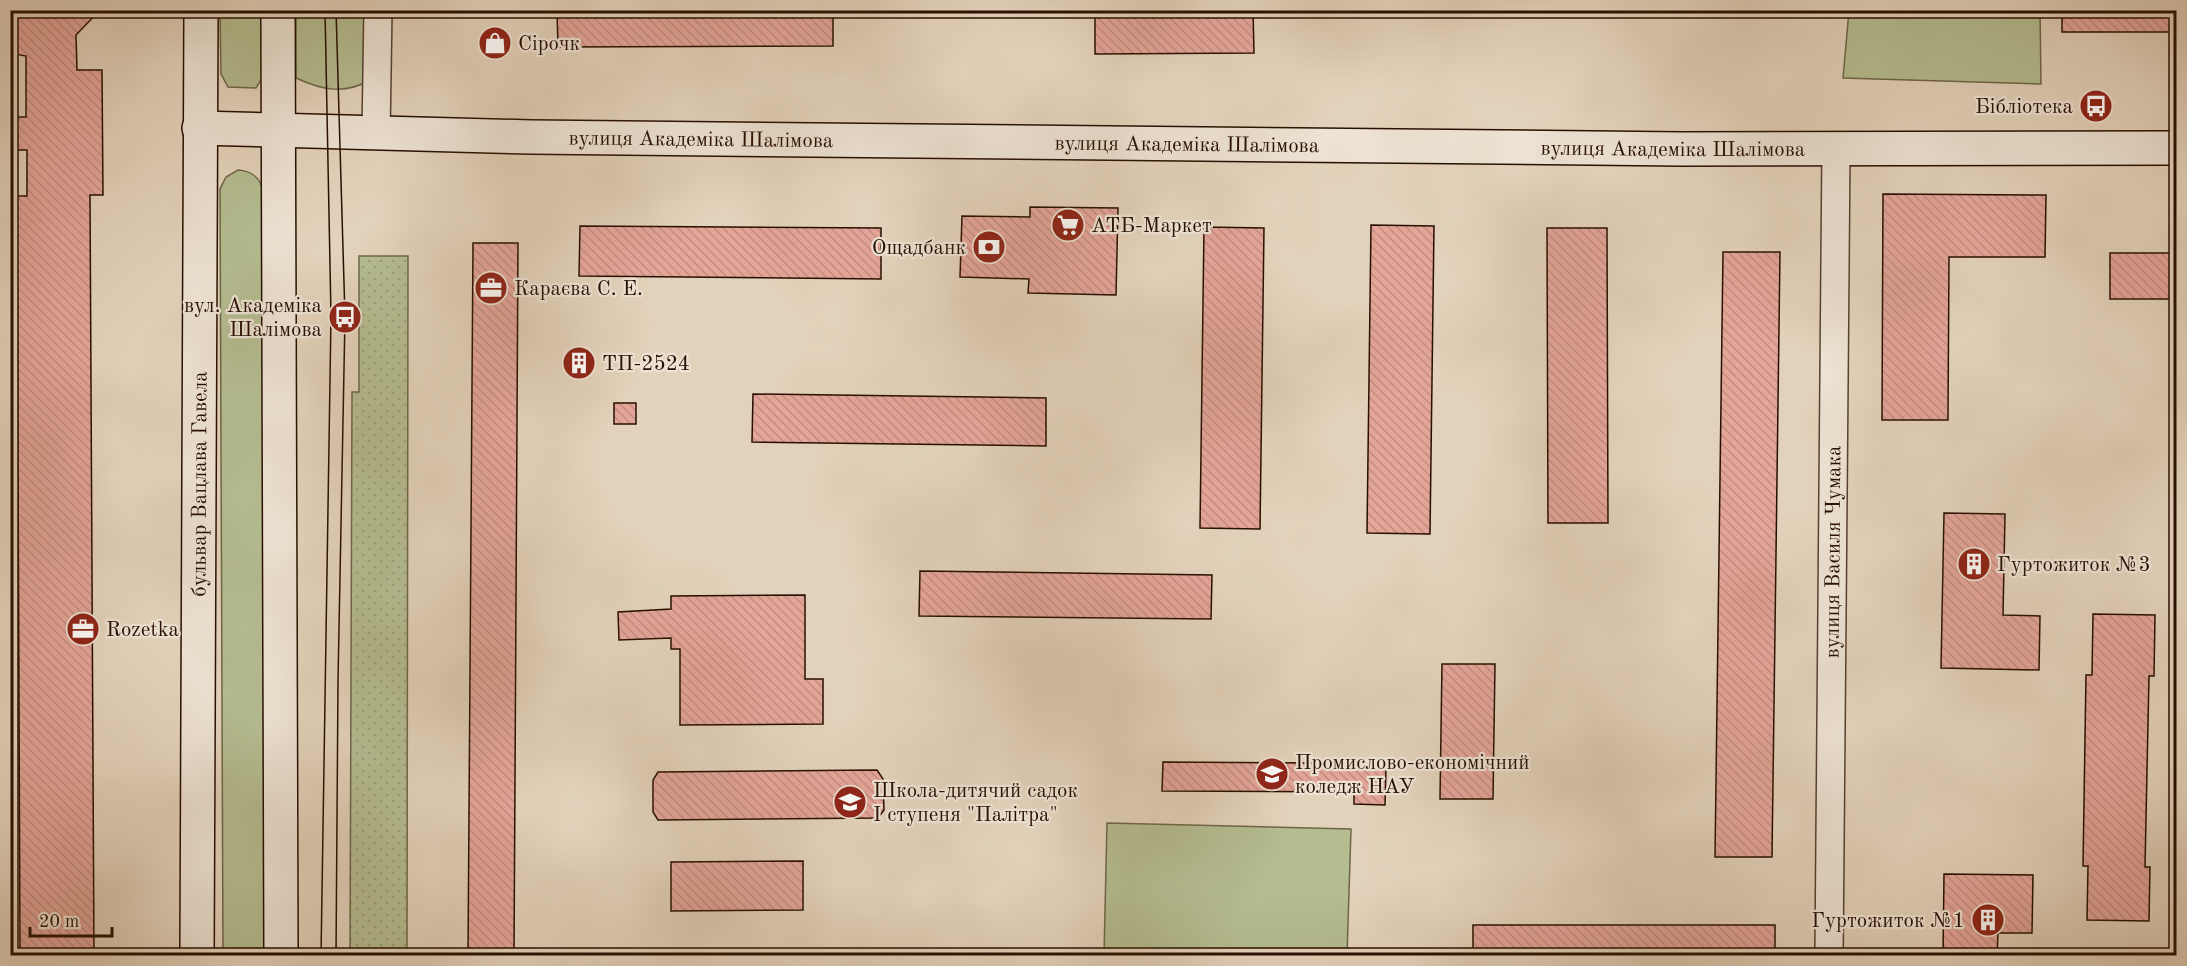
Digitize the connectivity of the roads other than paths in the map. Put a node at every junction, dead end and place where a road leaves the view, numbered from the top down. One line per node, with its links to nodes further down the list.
1 (201, 10): 4 (street, бульвар Вацлава Гавела)
2 (278, 10): 5 (street)
3 (378, 10): 6 (street)
4 (200, 128): 5 (street, вулиця Академіка Шалімова); 9 (street, бульвар Вацлава Гавела)
5 (279, 131): 6 (street, вулиця Академіка Шалімова); 10 (street)
6 (376, 134): 7 (street, вулиця Академіка Шалімова)
7 (1836, 148): 8 (street, вулиця Академіка Шалімова); 11 (street, вулиця Василя Чумака)
8 (2176, 148)
9 (198, 956)
10 (281, 956)
11 (1829, 956)

